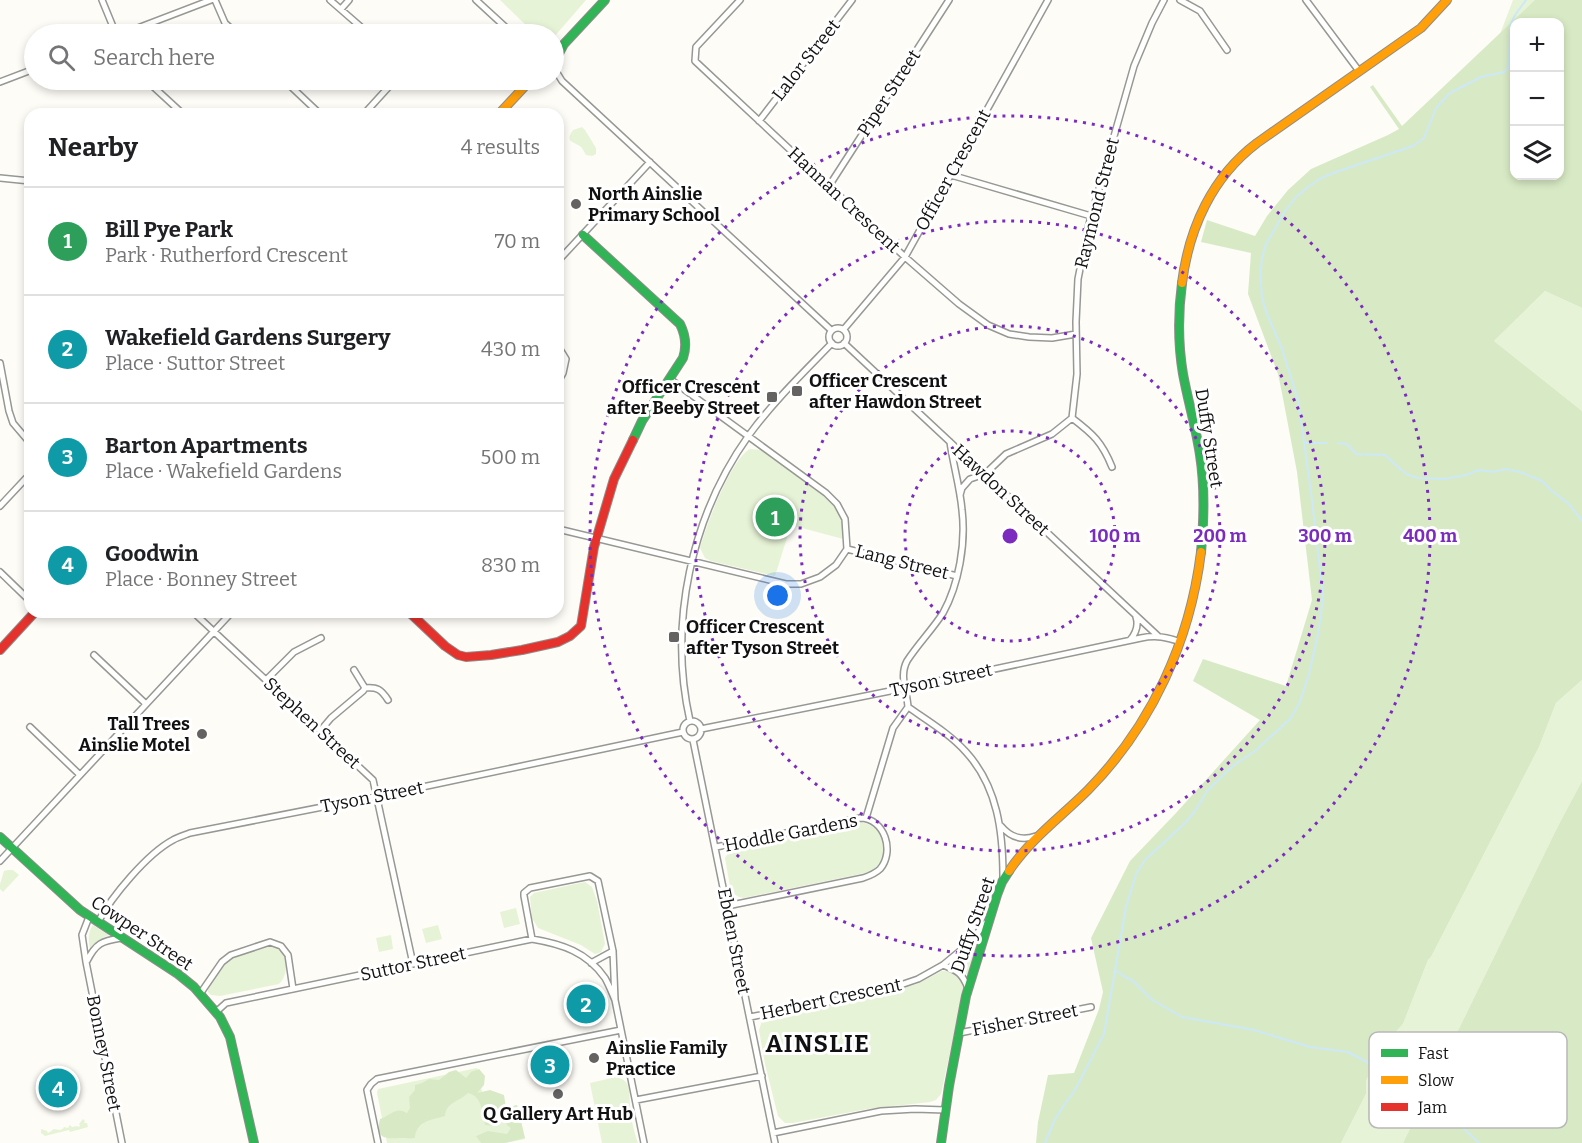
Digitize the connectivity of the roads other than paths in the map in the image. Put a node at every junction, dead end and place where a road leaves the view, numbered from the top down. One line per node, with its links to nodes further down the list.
1 (102, 0): 16 (street)
2 (213, 0): 17 (street); 18 (street)
3 (330, 0): 15 (street)
4 (349, 0): 15 (street)
5 (476, 0): 20 (street)
6 (605, 0): 21 (street)
7 (740, 0): 35 (street, Hannan Crescent)
8 (852, 0): 35 (street, Lalor Street)
9 (949, 0): 40 (street, Piper Street)
10 (1048, 0): 37 (street, Officer Crescent)
11 (1164, 0): 41 (street, Raymond Street)
12 (1180, 0): 22 (street)
13 (1306, 0): 23 (street)
14 (1447, 0): 23 (street, Duffy Street)
15 (341, 9): 19 (street)
16 (112, 24)
17 (149, 24)
18 (226, 24)
19 (358, 24)
20 (502, 24)
21 (564, 44)
22 (1227, 50)
23 (1359, 71): 79 (street, Duffy Street)
24 (24, 73): 25 (street)
25 (0, 82)
26 (564, 83): 36 (street)
27 (158, 90): 31 (street)
28 (295, 90): 32 (street)
29 (386, 90): 33 (street)
30 (521, 90): 34 (street)
31 (177, 108)
32 (314, 108)
33 (369, 108)
34 (504, 108)
35 (759, 120): 40 (street, Hannan Crescent)
36 (650, 162): 42 (street); 46 (street)
37 (951, 175): 41 (street); 44 (street, Officer Crescent)
38 (0, 178): 39 (street)
39 (24, 180)
40 (829, 186): 44 (street, Hannan Crescent)
41 (1091, 216): 47 (street, Raymond Street)
42 (583, 234): 43 (street); 53 (street)
43 (564, 255)
44 (905, 257): 45 (street, Officer Crescent); 47 (street, Hannan Crescent)
45 (844, 329): 46 (street); 49 (street)
46 (831, 330): 48 (street)
47 (1076, 334): 54 (street, Raymond Street)
48 (831, 343): 49 (street); 56 (street)
49 (844, 343): 57 (street, Hawdon Street)
50 (564, 355): 52 (street)
51 (0, 363): 55 (street)
52 (564, 370)
53 (670, 379): 56 (street); 64 (street)
54 (1072, 418): 58 (street); 59 (street)
55 (24, 436)
56 (748, 436): 65 (street); 66 (street)
57 (950, 442): 59 (street, Hawdon Street); 61 (street)
58 (1112, 467)
59 (985, 474): 61 (street); 70 (street, Hawdon Street)
60 (24, 480): 62 (street)
61 (960, 495): 68 (street)
62 (0, 506)
63 (564, 530): 64 (street)
64 (596, 538): 66 (street); 74 (street)
65 (847, 549): 66 (street); 68 (street, Lang Street)
66 (689, 561): 89 (street)
67 (0, 572): 69 (street)
68 (957, 576): 85 (street)
69 (24, 595)
70 (1136, 615): 76 (street, Hawdon Street); 78 (street)
71 (29, 618): 80 (street)
72 (200, 618): 75 (street, Stephen Street)
73 (226, 618): 75 (street)
74 (415, 618)
75 (214, 631): 83 (street, Stephen Street); 87 (street)
76 (1158, 636): 78 (street, Tyson Street); 79 (street, Tyson Street)
77 (321, 638): 83 (street)
78 (1130, 640): 85 (street, Tyson Street)
79 (1180, 642): 99 (street, Duffy Street)
80 (0, 650)
81 (94, 655): 87 (street)
82 (354, 670): 84 (street)
83 (266, 680): 92 (street, Stephen Street)
84 (364, 688): 86 (street); 92 (street)
85 (905, 688): 88 (street); 91 (street, Tyson Street)
86 (388, 700)
87 (146, 704): 95 (street)
88 (908, 707): 97 (street, Hoddle Gardens); 98 (street)
89 (690, 721): 91 (street); 93 (street)
90 (30, 727): 95 (street)
91 (701, 729): 94 (street)
92 (320, 730): 96 (street, Stephen Street)
93 (683, 732): 94 (street); 96 (street, Tyson Street)
94 (693, 740): 101 (street, Ebden Street)
95 (80, 775): 102 (street)
96 (378, 796): 108 (street, Tyson Street); 114 (street, Stephen Street)
97 (866, 818): 101 (street, Hoddle Gardens); 105 (street, Hoddle Gardens)
98 (1000, 825): 99 (street); 104 (street)
99 (1036, 836): 104 (street, Duffy Street)
100 (0, 837): 102 (street, Cowper Street)
101 (716, 847): 105 (street, Ebden Street)
102 (12, 848): 103 (street); 106 (street, Cowper Street)
103 (0, 861)
104 (1003, 879): 107 (street, Duffy Street)
105 (727, 906): 122 (street, Ebden Street)
106 (89, 917): 108 (street, Cowper Street); 112 (street, Bonney Street)
107 (990, 919): 115 (street, Herbert Crescent); 116 (street, Duffy Street)
108 (98, 922): 109 (street, Cowper Street)
109 (121, 938): 112 (street); 118 (street, Cowper Street)
110 (532, 939): 111 (street); 113 (street, Suttor Street); 114 (street, Suttor Street)
111 (613, 951): 113 (street); 119 (street)
112 (86, 962): 129 (street, Bonney Street)
113 (591, 963): 119 (street, Suttor Street)
114 (413, 964): 117 (street, Suttor Street)
115 (943, 965): 116 (street); 122 (street, Herbert Crescent)
116 (968, 988): 124 (street, Duffy Street)
117 (293, 989): 118 (street); 121 (street, Suttor Street)
118 (200, 993): 121 (street, Cowper Street)
119 (615, 1000): 123 (street)
120 (1091, 1007): 124 (street, Fisher Street)
121 (216, 1012): 130 (street, Cowper Street)
122 (750, 1017): 125 (street, Ebden Street)
123 (621, 1030): 126 (street); 131 (street)
124 (959, 1033): 127 (street, Duffy Street)
125 (762, 1076): 126 (street); 128 (street, Ebden Street)
126 (636, 1100): 132 (street)
127 (945, 1110): 128 (street); 134 (street, Duffy Street)
128 (773, 1133): 133 (street, Ebden Street)
129 (122, 1143)
130 (254, 1143)
131 (378, 1143)
132 (644, 1143)
133 (775, 1143)
134 (941, 1143)

